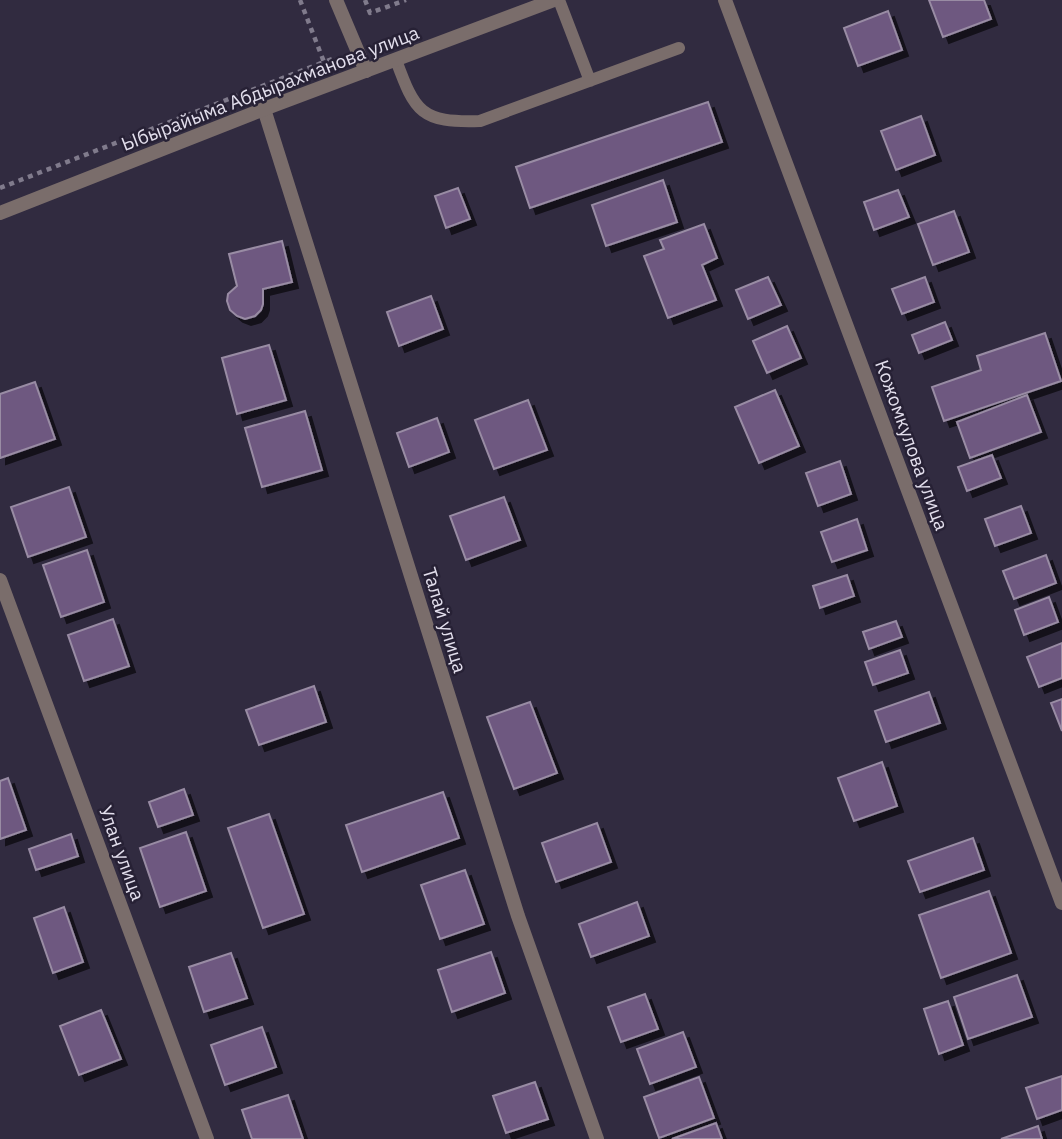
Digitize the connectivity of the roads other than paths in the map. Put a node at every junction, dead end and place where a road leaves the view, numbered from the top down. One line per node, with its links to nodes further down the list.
1 (336, 0): 6 (street)
2 (556, 0): 5 (street, Ыбырайыма Абдырахманова улица); 7 (lane)
3 (725, 0): 11 (street, Кожомкулова улица)
4 (680, 48): 7 (lane)
5 (396, 60): 6 (street, Ыбырайыма Абдырахманова улица); 7 (lane)
6 (366, 71): 8 (street, Ыбырайыма Абдырахманова улица)
7 (590, 81)
8 (264, 109): 9 (street, Ыбырайыма Абдырахманова улица); 13 (street, Талай улица)
9 (0, 213)
10 (0, 580): 12 (street, Улан улица)
11 (1062, 903)
12 (207, 1139)
13 (597, 1139)

